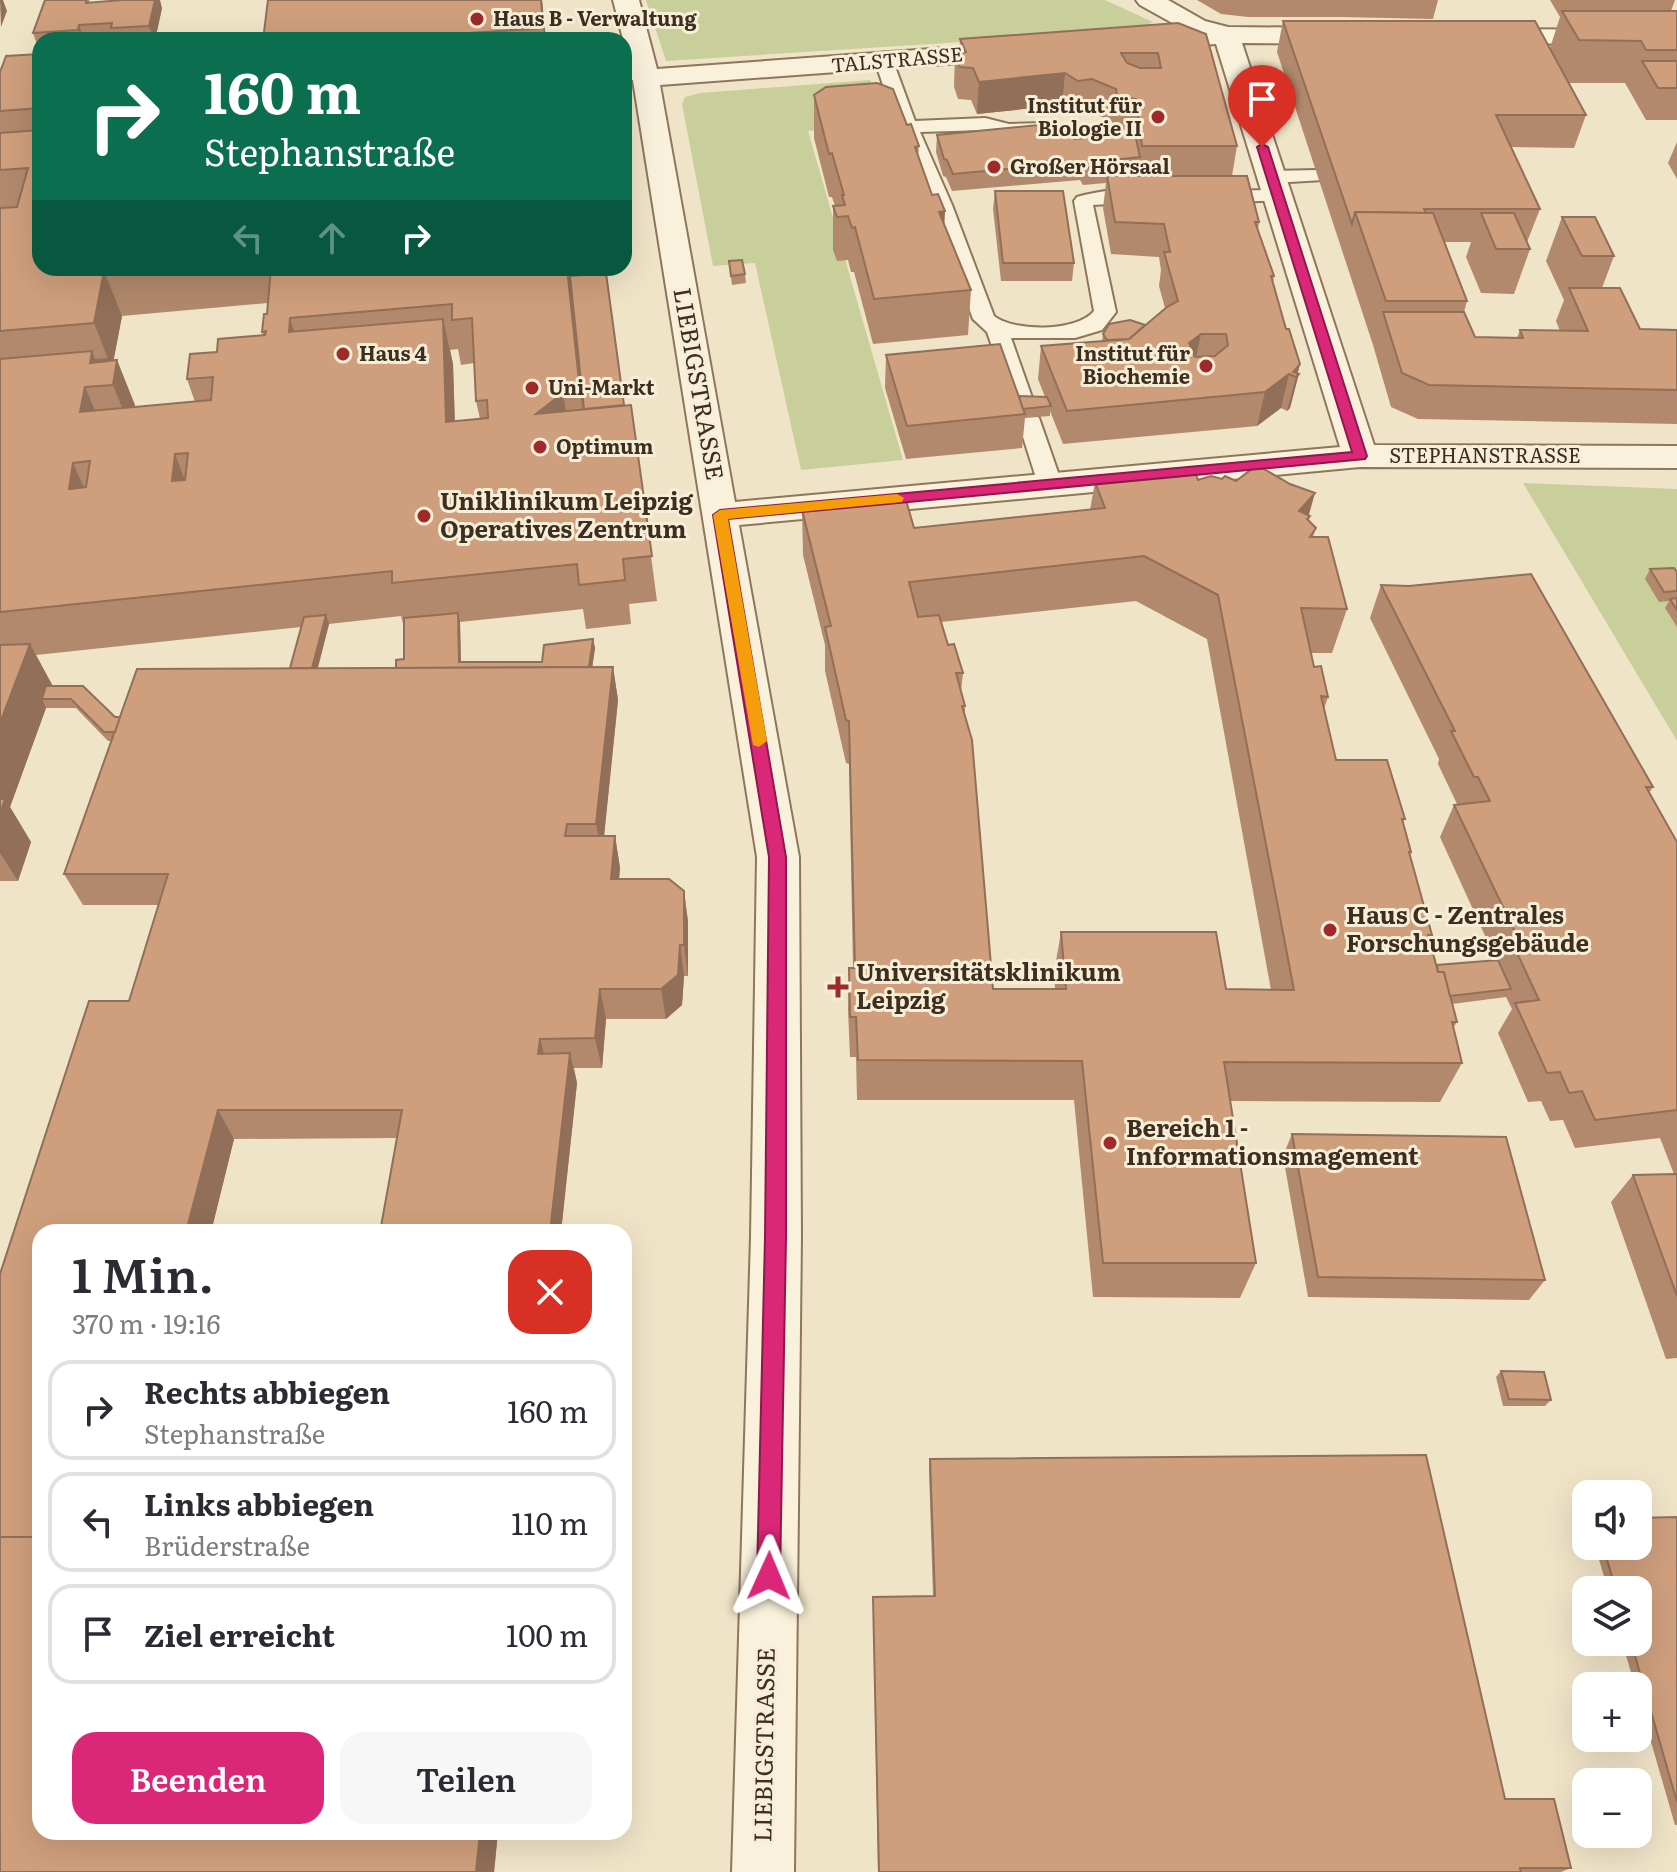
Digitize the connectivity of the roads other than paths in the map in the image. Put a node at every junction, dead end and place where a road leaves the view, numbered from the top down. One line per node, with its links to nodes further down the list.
1 (626, 0): 3 (street, LIEBIGSTRASSE)
2 (1149, 0): 4 (street)
3 (631, 32)
4 (1226, 35): 5 (street); 9 (street); 16 (street)
5 (1372, 36)
6 (1464, 36): 8 (street)
7 (632, 38): 12 (street, LIEBIGSTRASSE)
8 (1675, 40)
9 (1114, 43)
10 (1037, 49): 11 (street, TALSTRASSE)
11 (884, 61): 12 (street, TALSTRASSE); 13 (lane)
12 (638, 76): 21 (street, LIEBIGSTRASSE)
13 (906, 127): 14 (lane); 17 (lane)
14 (1076, 142)
15 (1317, 176): 16 (lane)
16 (1276, 187): 17 (lane); 18 (street)
17 (997, 329): 20 (lane)
18 (1360, 456): 19 (street, STEPHANSTRASSE); 20 (street, STEPHANSTRASSE)
19 (1677, 457)
20 (1050, 484): 21 (street, STEPHANSTRASSE)
21 (720, 515): 22 (street, LIEBIGSTRASSE)
22 (763, 1872)

